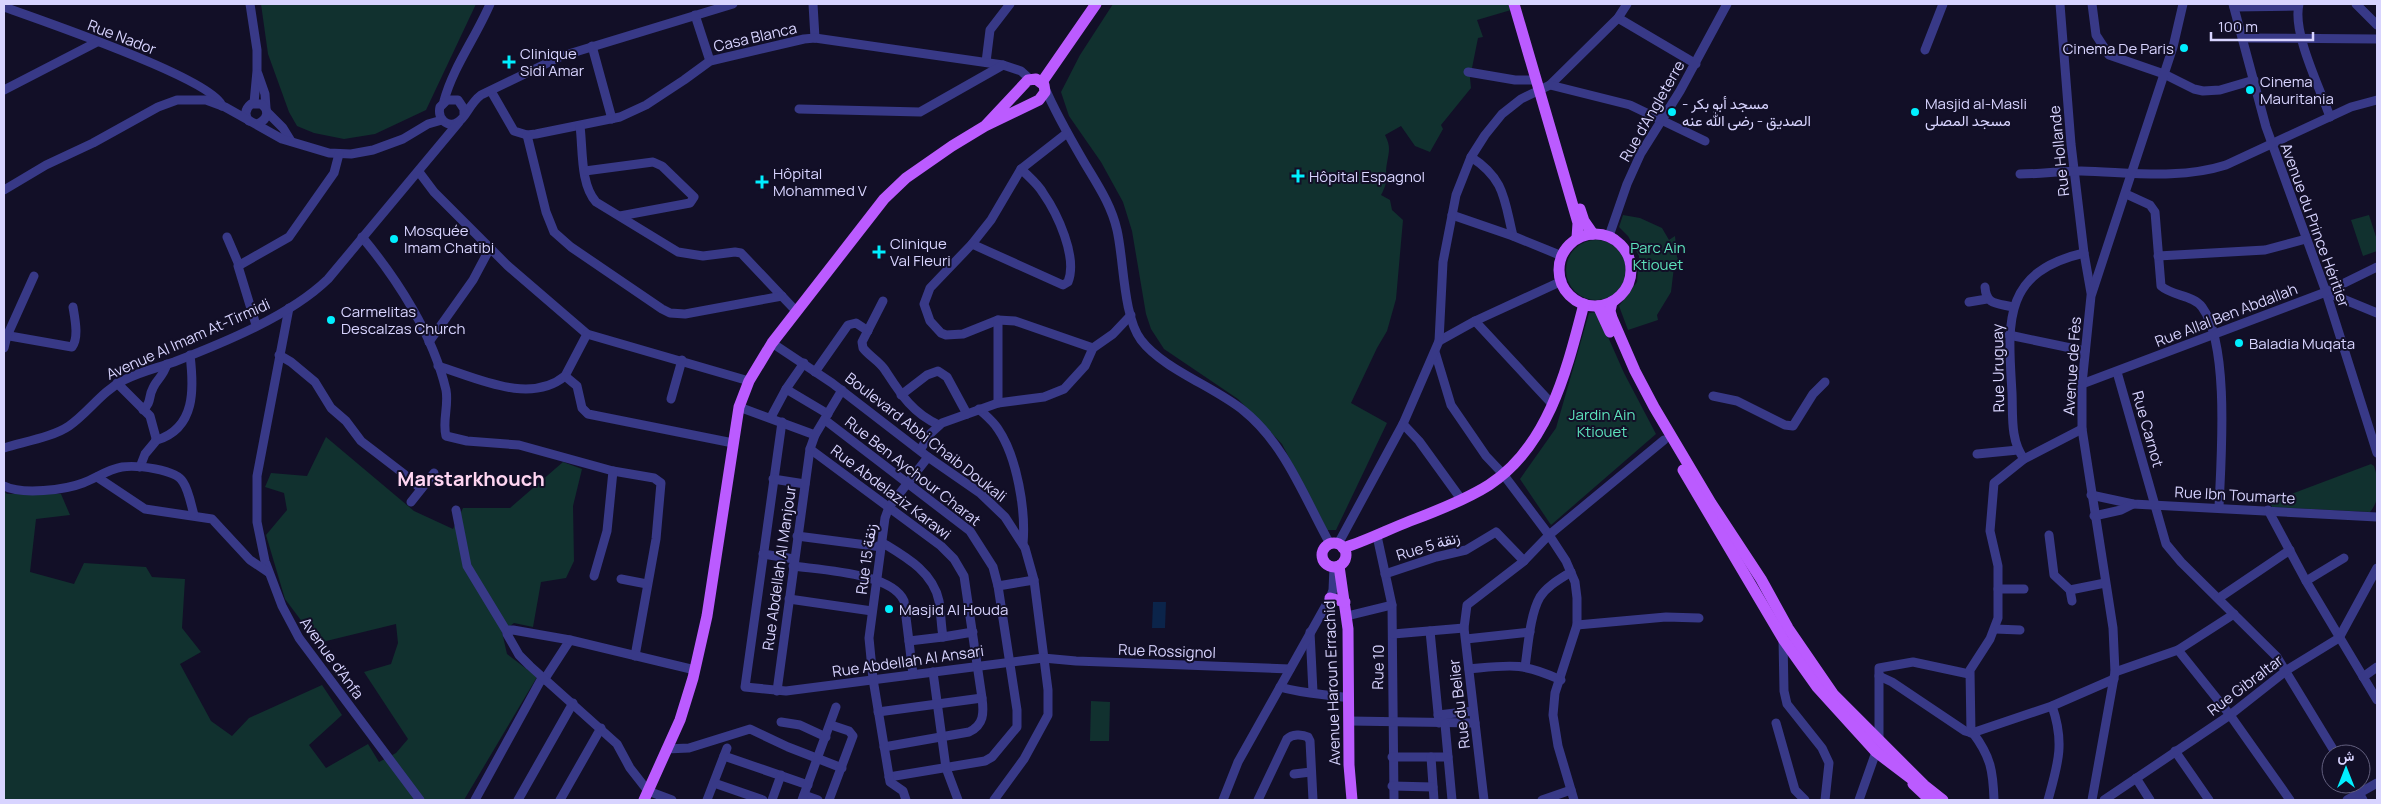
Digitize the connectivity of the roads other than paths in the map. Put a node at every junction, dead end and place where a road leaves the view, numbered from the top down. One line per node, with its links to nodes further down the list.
1 (250, 4): 33 (street)
2 (490, 4): 40 (street)
3 (729, 4): 19 (street)
4 (814, 4): 22 (street)
5 (1010, 4): 30 (street)
6 (1096, 4): 38 (main road)
7 (1514, 4): 39 (main road)
8 (1520, 4): 39 (main road)
9 (1627, 4): 20 (street)
10 (1727, 4): 31 (street, Rue d'Angleterre)
11 (1943, 4): 28 (street)
12 (2060, 4): 74 (street, Rue Hollande)
13 (2092, 4): 35 (street)
14 (2182, 4): 35 (street, Avenue de Fès)
15 (2356, 4): 21 (street)
16 (2234, 5): 17 (street); 23 (street, Avenue du Prince Héritier)
17 (2299, 5): 24 (street)
18 (4, 7): 26 (street, Rue Nador)
19 (695, 15): 27 (street); 29 (street)
20 (1618, 18): 31 (street); 39 (street)
21 (2377, 25)
22 (815, 38): 29 (street, Casa Blanca); 30 (street, Casa Blanca)
23 (2243, 38): 24 (street); 36 (street, Avenue du Prince Héritier)
24 (2301, 39): 25 (street); 55 (street)
25 (2377, 39)
26 (97, 42): 37 (street, Rue Nador); 41 (street)
27 (592, 46): 42 (street); 57 (street)
28 (1924, 50)
29 (710, 61): 57 (street, Casa Blanca)
30 (986, 62): 32 (street, Casa Blanca)
31 (1696, 64): 58 (street, Rue d'Angleterre)
32 (1003, 65): 38 (street, Casa Blanca); 51 (street)
33 (257, 71): 49 (street); 52 (street)
34 (1468, 72): 39 (street)
35 (2164, 74): 36 (street); 76 (street, Avenue de Fès)
36 (2254, 80): 69 (street, Avenue du Prince Héritier)
37 (192, 84): 43 (street); 50 (street, Rue Nador)
38 (1035, 84): 47 (main road); 47 (main road); 54 (street); 63 (main road)
39 (1542, 85): 58 (street); 71 (street); 82 (main road); 87 (main road)
40 (448, 88): 45 (street); 46 (street)
41 (4, 90)
42 (491, 91): 48 (street); 65 (street)
43 (192, 99): 50 (street); 78 (street)
44 (2377, 100): 55 (street)
45 (444, 101): 46 (street); 53 (street)
46 (458, 101): 48 (street); 56 (street)
47 (1038, 101): 54 (street); 63 (main road)
48 (472, 102): 56 (street, Avenue Al Imam At-Tirmidi)
49 (251, 104): 50 (street); 52 (street); 59 (street)
50 (224, 107): 59 (street)
51 (799, 109)
52 (266, 110): 59 (street); 67 (street)
53 (439, 110): 60 (street); 61 (street)
54 (1056, 115): 64 (street)
55 (2330, 117): 69 (street)
56 (461, 119): 60 (street); 66 (street, Avenue Al Imam At-Tirmidi)
57 (612, 119): 62 (street, Casa Blanca)
58 (1662, 120): 68 (street); 85 (street, Rue d'Angleterre)
59 (253, 122): 67 (street)
60 (444, 122): 61 (street); 66 (street)
61 (428, 124): 70 (street)
62 (580, 126): 65 (street, Casa Blanca); 73 (street)
63 (985, 126): 111 (main road)
64 (1067, 132): 72 (street); 113 (street)
65 (527, 135): 100 (street)
66 (444, 140): 75 (street, Avenue Al Imam At-Tirmidi)
67 (291, 141): 70 (street)
68 (1705, 141)
69 (2271, 143): 76 (street); 88 (street, Avenue du Prince Héritier)
70 (339, 154): 94 (street)
71 (1471, 157): 80 (street); 84 (street)
72 (1022, 169): 89 (street); 89 (street)
73 (585, 171): 81 (street); 81 (street)
74 (2074, 171): 76 (street); 77 (street); 91 (street, Rue Hollande)
75 (419, 172): 83 (street, Avenue Al Imam At-Tirmidi); 90 (street)
76 (2133, 172): 79 (street, Avenue de Fès)
77 (2020, 174)
78 (4, 188)
79 (2126, 194): 93 (street); 101 (street, Avenue de Fès)
80 (1452, 215): 84 (street); 122 (street)
81 (620, 216): 100 (street)
82 (1593, 234): 85 (main road); 87 (main road)
83 (362, 236): 110 (street, Avenue Al Imam At-Tirmidi); 123 (street)
84 (1513, 236): 92 (street)
85 (1609, 236): 104 (main road)
86 (228, 237): 94 (street)
87 (1577, 238): 92 (main road)
88 (2306, 239): 93 (street); 99 (street, Avenue du Prince Héritier)
89 (972, 244): 114 (street)
90 (490, 248): 119 (street); 123 (street)
91 (2084, 253): 101 (street, Rue Hollande); 108 (street, Rue Uruguay)
92 (1562, 256): 97 (main road)
93 (2158, 256): 118 (street)
94 (239, 265): 116 (street)
95 (2377, 267): 99 (street, Rue Allal Ben Abdallah)
96 (34, 276): 121 (street)
97 (1562, 282): 106 (main road); 115 (street)
98 (1985, 287): 102 (street)
99 (2326, 292): 112 (street); 118 (street, Rue Allal Ben Abdallah); 160 (street, Avenue du Prince Héritier)
100 (782, 296): 111 (street)
101 (2091, 296): 127 (street, Avenue de Fès)
102 (1987, 299): 105 (street); 108 (street)
103 (883, 301): 117 (street)
104 (1612, 302): 107 (main road); 293 (main road)
105 (1969, 302)
106 (1584, 304): 107 (main road); 148 (main road)
107 (1598, 306): 163 (main road)
108 (2013, 307): 120 (street, Rue Uruguay)
109 (73, 308): 121 (street)
110 (289, 308): 116 (street, Avenue Al Imam At-Tirmidi); 130 (street, Avenue d'Anfa)
111 (797, 312): 124 (main road)
112 (2377, 313)
113 (1131, 316): 126 (street); 201 (street)
114 (998, 320): 126 (street); 147 (street)
115 (1475, 321): 122 (street); 148 (street)
116 (256, 325): 129 (street, Avenue Al Imam At-Tirmidi)
117 (868, 330): 135 (street); 144 (street)
118 (2215, 333): 136 (street, Rue Allal Ben Abdallah); 189 (street)
119 (588, 334): 131 (street); 137 (street)
120 (2009, 335): 127 (street); 168 (street, Rue Uruguay)
121 (5, 336): 125 (street)
122 (1439, 341): 128 (street)
123 (429, 342): 134 (street)
124 (772, 343): 132 (street, Boulevard Abbi Chaib Doukali); 138 (main road)
125 (4, 348)
126 (1093, 348): 147 (street)
127 (2085, 351): 141 (street, Avenue de Fès)
128 (1435, 352): 158 (street); 176 (street)
129 (190, 355): 133 (street, Avenue Al Imam At-Tirmidi); 162 (street)
130 (279, 355): 182 (street); 209 (street, Avenue d'Anfa)
131 (682, 360): 138 (street); 146 (street)
132 (804, 363): 135 (street, Boulevard Abbi Chaib Doukali); 142 (street)
133 (167, 364): 140 (street, Avenue Al Imam At-Tirmidi); 151 (street)
134 (438, 366): 137 (street); 174 (street)
135 (815, 372): 143 (street, Boulevard Abbi Chaib Doukali)
136 (2118, 372): 141 (street, Rue Allal Ben Abdallah); 187 (street, Rue Carnot)
137 (566, 376): 164 (street)
138 (749, 381): 149 (main road)
139 (1825, 382): 145 (street)
140 (118, 383): 151 (street); 165 (street, Avenue Al Imam At-Tirmidi)
141 (2082, 384): 159 (street, Avenue de Fès)
142 (786, 389): 153 (street, Rue Ben Aychour Charat); 154 (street)
143 (842, 390): 153 (street, Rue Abdellah Al Manjour); 167 (street, Boulevard Abbi Chaib Doukali)
144 (901, 395): 152 (street); 157 (street)
145 (1714, 396)
146 (672, 399)
147 (998, 403): 150 (street)
148 (1553, 404): 176 (main road)
149 (739, 407): 154 (street); 164 (main road)
150 (979, 409): 152 (street); 199 (street)
151 (143, 410): 162 (street)
152 (967, 414): 157 (street)
153 (826, 417): 161 (street, Rue Abdellah Al Manjour); 179 (street, Rue Ben Aychour Charat)
154 (771, 418): 156 (street)
155 (2377, 420): 160 (street)
156 (782, 422): 161 (street); 178 (street)
157 (939, 424): 167 (street)
158 (1403, 424): 184 (street); 201 (street)
159 (2082, 429): 172 (street); 183 (street, Avenue de Fès)
160 (2370, 430): 169 (street, Avenue du Prince Héritier)
161 (815, 435): 166 (street, Rue Abdellah Al Manjour)
162 (157, 440): 173 (street)
163 (1664, 440): 195 (street); 246 (main road)
164 (733, 443): 258 (main road)
165 (4, 447)
166 (810, 449): 180 (street, Rue Abdellah Al Manjour); 188 (street, Rue Abdelaziz Karawi)
167 (920, 450): 171 (street, Boulevard Abbi Chaib Doukali)
168 (2018, 450): 170 (street); 172 (street, Rue Uruguay)
169 (2377, 453)
170 (1977, 454)
171 (928, 457): 179 (street, Rue 15 زنقة); 199 (street, Boulevard Abbi Chaib Doukali)
172 (2024, 459): 220 (street)
173 (140, 467): 177 (street); 192 (street)
174 (614, 471): 212 (street); 218 (street)
175 (434, 473): 182 (street)
176 (1503, 474): 184 (main road); 195 (street)
177 (97, 477): 181 (street); 192 (street)
178 (774, 479): 180 (street); 203 (street)
179 (908, 482): 188 (street, Rue 15 زنقة); 219 (street, Rue Ben Aychour Charat)
180 (805, 484): 197 (street, Rue Abdellah Al Manjour)
181 (4, 486)
182 (421, 489): 185 (street)
183 (2091, 495): 186 (street, Rue Ibn Toumarte); 193 (street, Avenue de Fès)
184 (1461, 499): 198 (main road)
185 (411, 502)
186 (2133, 504): 187 (street, Rue Ibn Toumarte); 193 (street)
187 (2156, 504): 189 (street, Rue Ibn Toumarte); 224 (street, Rue Carnot)
188 (889, 507): 200 (street, Rue 15 زنقة); 239 (street, Rue Abdelaziz Karawi)
189 (2219, 507): 191 (street, Rue Ibn Toumarte)
190 (456, 510): 238 (street)
191 (2268, 510): 194 (street, Rue Ibn Toumarte); 202 (street)
192 (194, 515): 209 (street)
193 (2094, 516): 217 (street, Avenue de Fès)
194 (2377, 517)
195 (1549, 535): 205 (street); 210 (street)
196 (2049, 535): 222 (street)
197 (798, 536): 200 (street); 206 (street, Rue Abdellah Al Manjour)
198 (1377, 536): 201 (main road); 211 (street, Rue 10)
199 (1023, 544): 215 (street, Boulevard Abbi Chaib Doukali)
200 (882, 545): 214 (street, Rue 15 زنقة); 243 (street)
201 (1337, 545): 207 (main road); 207 (main road)
202 (2290, 550): 216 (street); 224 (street)
203 (763, 554): 206 (street); 270 (street, Rue Abdellah Al Ansari)
204 (2344, 558): 216 (street)
205 (1524, 561): 211 (street, Rue 5 زنقة); 234 (street, Rue du Belier)
206 (794, 563): 214 (street); 225 (street, Rue Abdellah Al Manjour)
207 (1337, 566): 223 (street); 227 (main road, Avenue Haroun Errachid)
208 (2377, 568): 244 (street, Rue Gibraltar)
209 (268, 572): 320 (street, Avenue d'Anfa)
210 (1570, 572): 233 (street); 241 (street)
211 (1385, 574): 228 (street, Rue 10)
212 (594, 576)
213 (621, 579): 218 (street)
214 (876, 579): 229 (street, Rue 15 زنقة); 248 (street)
215 (1034, 580): 219 (street); 251 (street, Boulevard Abbi Chaib Doukali)
216 (2306, 581): 244 (street)
217 (2105, 583): 222 (street); 264 (street, Avenue de Fès)
218 (647, 584): 250 (street)
219 (998, 586): 252 (street, Rue Ben Aychour Charat)
220 (1998, 589): 221 (street); 235 (street)
221 (2024, 589)
222 (2070, 590): 226 (street)
223 (1330, 598): 227 (main road); 240 (street)
224 (2219, 598): 230 (street, Rue Carnot)
225 (789, 599): 229 (street); 270 (street, Rue Abdellah Al Manjour)
226 (2072, 600)
227 (1345, 602): 231 (main road, Avenue Haroun Errachid)
228 (1392, 605): 231 (street); 242 (street, Rue 10)
229 (872, 611): 267 (street, Rue 15 زنقة)
230 (2234, 614): 249 (street); 259 (street, Rue Carnot)
231 (1347, 616): 273 (main road, Avenue Haroun Errachid)
232 (1699, 618): 233 (street)
233 (1577, 625): 268 (street)
234 (1464, 628): 237 (street); 245 (street, Rue du Belier)
235 (1996, 629): 236 (street); 263 (street)
236 (2020, 630)
237 (1430, 631): 242 (street); 283 (street)
238 (507, 632): 247 (street); 266 (street)
239 (973, 632): 243 (street); 253 (street, Rue Abdelaziz Karawi)
240 (1310, 632): 256 (street); 271 (street)
241 (1530, 632): 245 (street); 254 (street)
242 (1392, 634): 285 (street, Rue 10)
243 (943, 637): 248 (street)
244 (2339, 638): 259 (street, Rue Gibraltar); 265 (street)
245 (1466, 639): 257 (street, Rue du Belier)
246 (1784, 639): 298 (main road); 344 (street)
247 (570, 640): 250 (street); 266 (street)
248 (909, 641): 262 (street)
249 (2178, 650): 264 (street); 281 (street)
250 (635, 656): 258 (street)
251 (1043, 658): 252 (street, Rue Abdellah Al Ansari); 256 (street, Rue Rossignol); 332 (street, Boulevard Abbi Chaib Doukali)
252 (1009, 661): 253 (street, Rue Abdellah Al Ansari); 304 (street, Rue Ben Aychour Charat)
253 (977, 666): 260 (street, Rue Abdellah Al Ansari); 272 (street, Rue Abdelaziz Karawi)
254 (1526, 666): 257 (street); 268 (street)
255 (2377, 667): 265 (street)
256 (1290, 669): 269 (street)
257 (1469, 669): 279 (street, Rue du Belier)
258 (694, 670): 296 (main road)
259 (2287, 670): 281 (street, Rue Gibraltar); 294 (street, Rue Carnot)
260 (932, 672): 262 (street, Rue Abdellah Al Ansari); 276 (street)
261 (1879, 672): 263 (street); 290 (street); 293 (street)
262 (913, 674): 267 (street, Rue Abdellah Al Ansari)
263 (1969, 674): 290 (street)
264 (2114, 676): 277 (street); 352 (street, Avenue de Fès)
265 (2363, 677): 274 (street)
266 (543, 679): 275 (street); 321 (street)
267 (873, 679): 270 (street, Rue Abdellah Al Ansari); 280 (street, Rue 15 زنقة)
268 (1561, 680): 316 (street)
269 (1280, 686): 271 (street); 333 (street)
270 (777, 691)
271 (1313, 692): 273 (street)
272 (982, 698): 276 (street); 292 (street, Rue Abdelaziz Karawi)
273 (1349, 698): 282 (main road, Avenue Haroun Errachid)
274 (2377, 700)
275 (573, 703): 289 (street); 322 (street)
276 (937, 704): 280 (street); 292 (street)
277 (2052, 706): 290 (street); 351 (street)
278 (836, 707): 288 (street)
279 (1473, 711): 283 (street); 286 (street, Rue du Belier)
280 (878, 712): 295 (street, Rue 15 زنقة)
281 (2230, 715): 297 (street, Rue Gibraltar); 356 (street)
282 (1350, 721): 285 (street); 336 (main road, Avenue Haroun Errachid)
283 (1441, 721): 285 (street); 286 (street); 301 (street)
284 (781, 722): 291 (street)
285 (1392, 722): 299 (street, Rue 10)
286 (1475, 723): 340 (street, Rue du Belier)
287 (1776, 723): 343 (street)
288 (830, 725): 291 (street); 303 (street)
289 (600, 728): 317 (street); 323 (street)
290 (1972, 733): 350 (street)
291 (826, 737): 302 (street)
292 (942, 737): 295 (street, Rue Abdelaziz Karawi); 304 (street)
293 (1879, 740): 306 (main road)
294 (2330, 744)
295 (884, 747): 309 (street, Rue 15 زنقة)
296 (666, 749): 302 (street); 317 (main road)
297 (2176, 751): 310 (street, Rue Gibraltar); 355 (street)
298 (1876, 752): 306 (main road); 345 (street)
299 (1392, 757): 300 (street); 314 (street, Rue 10)
300 (1432, 757): 301 (street); 315 (street)
301 (1448, 757): 339 (street)
302 (818, 759): 303 (street); 313 (street)
303 (842, 768): 329 (street)
304 (946, 768): 309 (street, Rue Ben Aychour Charat); 331 (street)
305 (1312, 772): 307 (street); 334 (street); 335 (street)
306 (1909, 773): 346 (main road); 347 (main road); 348 (main road); 349 (main road)
307 (1294, 774)
308 (781, 775): 312 (street); 313 (street); 327 (street)
309 (889, 777): 330 (street)
310 (2136, 778): 353 (street, Rue Gibraltar); 354 (street)
311 (2377, 782): 319 (street)
312 (714, 783): 325 (street); 326 (street)
313 (808, 784): 318 (street)
314 (1392, 786): 315 (street); 337 (street, Rue 10)
315 (1433, 787): 338 (street)
316 (1571, 790): 341 (street); 342 (street)
317 (646, 796): 324 (street)
318 (803, 797): 328 (street)
319 (2361, 797): 357 (street)
320 (420, 800)
321 (475, 800)
322 (518, 800)
323 (560, 800)
324 (672, 800)
325 (707, 800)
326 (763, 800)
327 (772, 800)
328 (818, 800)
329 (829, 800)
330 (906, 800)
331 (958, 800)
332 (994, 800)
333 (1224, 800)
334 (1258, 800)
335 (1314, 800)
336 (1352, 800)
337 (1394, 800)
338 (1434, 800)
339 (1452, 800)
340 (1484, 800)
341 (1542, 800)
342 (1574, 800)
343 (1805, 800)
344 (1825, 800)
345 (1859, 800)
346 (1930, 800)
347 (1938, 800)
348 (1943, 800)
349 (1952, 800)
350 (1994, 800)
351 (2048, 800)
352 (2092, 800)
353 (2104, 800)
354 (2150, 800)
355 (2209, 800)
356 (2290, 800)
357 (2347, 800)

